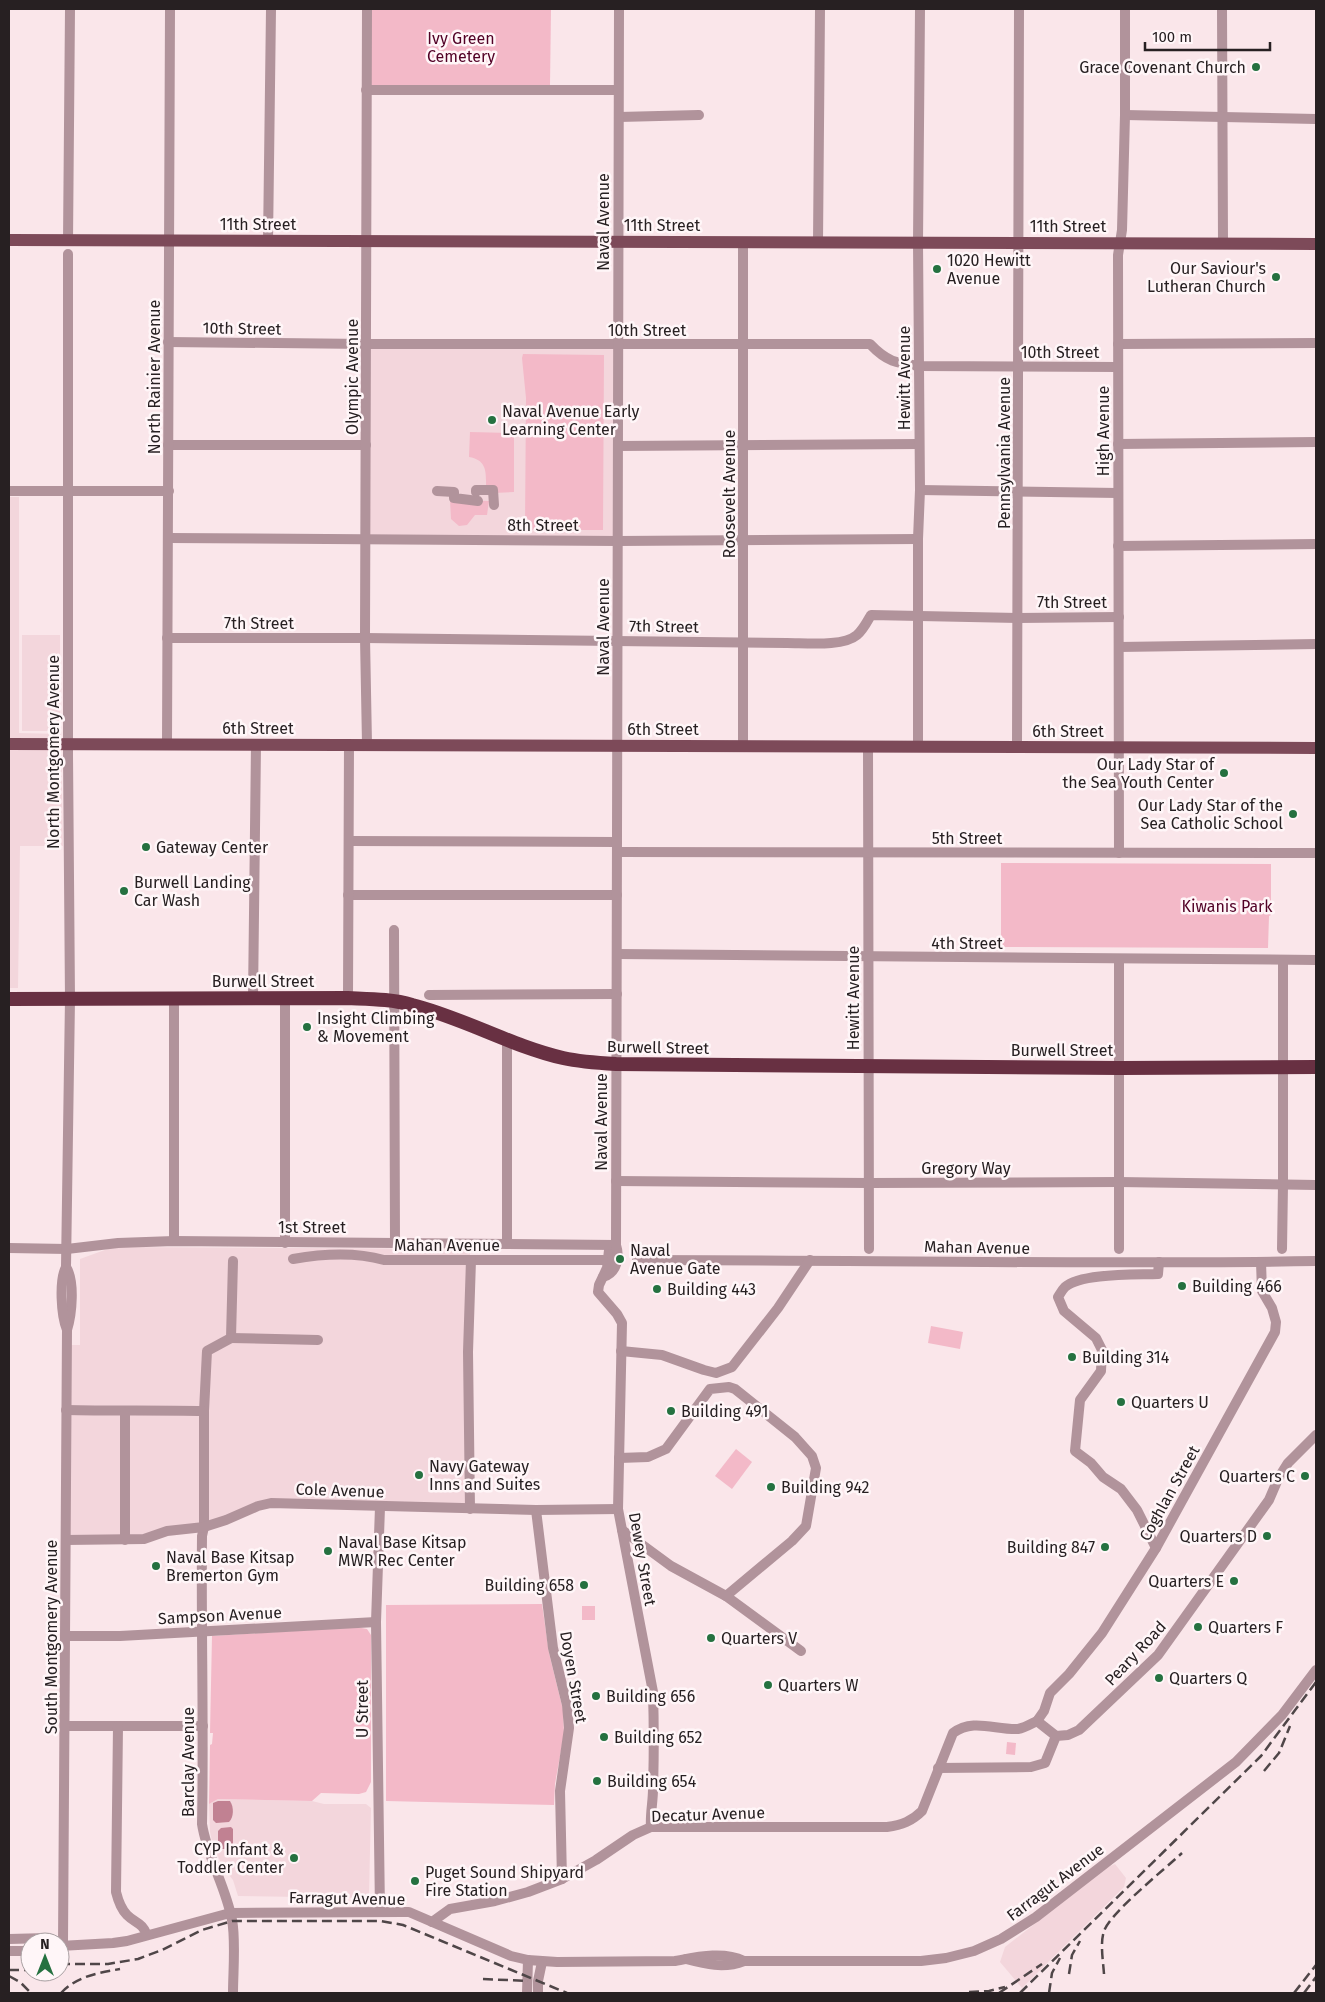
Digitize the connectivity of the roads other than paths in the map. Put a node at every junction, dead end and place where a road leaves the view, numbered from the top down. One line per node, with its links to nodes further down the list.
1 (70, 9): 19 (street)
2 (170, 9): 20 (street, North Rainier Avenue)
3 (270, 9): 21 (street)
4 (368, 9): 11 (street, Olympic Avenue)
5 (619, 9): 12 (street, Naval Avenue)
6 (820, 9): 25 (street)
7 (920, 9): 26 (street, Hewitt Avenue)
8 (1019, 9): 27 (street, Pennsylvania Avenue)
9 (1124, 9): 14 (street, High Avenue)
10 (1222, 9): 16 (street)
11 (366, 90): 12 (street); 22 (street, Olympic Avenue)
12 (618, 90): 15 (street, Naval Avenue)
13 (699, 115): 15 (street)
14 (1125, 115): 16 (street); 28 (street, High Avenue)
15 (619, 117): 23 (street, Naval Avenue)
16 (1222, 117): 17 (street); 29 (street)
17 (1316, 119)
18 (9, 240): 19 (main road, 11th Street)
19 (68, 240): 20 (main road, 11th Street)
20 (169, 240): 21 (main road, 11th Street); 32 (street, North Rainier Avenue)
21 (268, 240): 22 (main road, 11th Street)
22 (366, 241): 23 (main road, 11th Street); 34 (street, Olympic Avenue)
23 (618, 242): 24 (main road, 11th Street); 35 (street, Naval Avenue)
24 (743, 242): 25 (main road, 11th Street); 37 (street, Roosevelt Avenue)
25 (818, 242): 26 (main road, 11th Street)
26 (918, 242): 27 (main road, 11th Street); 38 (street, Hewitt Avenue)
27 (1018, 243): 28 (main road, 11th Street); 39 (street, Pennsylvania Avenue)
28 (1120, 243): 29 (main road, 11th Street); 36 (street, High Avenue)
29 (1223, 243): 30 (main road, 11th Street)
30 (1316, 244)
31 (68, 254): 48 (street, North Montgomery Avenue)
32 (168, 342): 34 (street, 10th Street); 44 (street, North Rainier Avenue)
33 (1316, 343): 36 (street, 10th Street)
34 (366, 344): 35 (street, 10th Street); 45 (street, Olympic Avenue)
35 (618, 344): 37 (street, 10th Street); 46 (street, Naval Avenue)
36 (1118, 344): 40 (street, High Avenue)
37 (744, 345): 38 (street, 10th Street); 47 (street, Roosevelt Avenue)
38 (920, 366): 39 (street, 10th Street); 42 (street, Hewitt Avenue)
39 (1019, 367): 40 (street, 10th Street); 53 (street, Pennsylvania Avenue)
40 (1118, 367): 43 (street, High Avenue)
41 (1316, 442): 43 (street)
42 (919, 444): 47 (street); 49 (street, Hewitt Avenue)
43 (1118, 444): 54 (street, High Avenue)
44 (168, 445): 45 (street); 51 (street, North Rainier Avenue)
45 (366, 445): 57 (street, Olympic Avenue)
46 (618, 446): 47 (street); 60 (street, Naval Avenue)
47 (744, 446): 59 (street, Roosevelt Avenue)
48 (67, 490): 50 (street); 51 (street); 73 (street, North Montgomery Avenue)
49 (920, 490): 53 (street); 58 (street, Hewitt Avenue)
50 (9, 491)
51 (169, 491): 56 (street, North Rainier Avenue)
52 (437, 491): 55 (street)
53 (1019, 492): 54 (street); 65 (street, Pennsylvania Avenue)
54 (1118, 492): 62 (street, High Avenue)
55 (494, 505)
56 (168, 538): 57 (street, 8th Street); 66 (street, North Rainier Avenue)
57 (366, 539): 60 (street, 8th Street); 67 (street, Olympic Avenue)
58 (918, 539): 59 (street, 8th Street); 63 (street, Hewitt Avenue)
59 (744, 540): 60 (street, 8th Street); 69 (street, Roosevelt Avenue)
60 (618, 541): 68 (street, Naval Avenue)
61 (1316, 544): 62 (street)
62 (1118, 546): 64 (street, High Avenue)
63 (918, 616): 65 (street, 7th Street); 69 (street, 7th Street); 81 (street, Hewitt Avenue)
64 (1118, 617): 65 (street, 7th Street); 71 (street, High Avenue)
65 (1018, 618): 82 (street, Pennsylvania Avenue)
66 (167, 638): 67 (street, 7th Street); 74 (street, North Rainier Avenue)
67 (365, 638): 68 (street, 7th Street); 77 (street, Olympic Avenue)
68 (618, 640): 69 (street, 7th Street); 78 (street, Naval Avenue)
69 (744, 643): 79 (street, Roosevelt Avenue)
70 (1316, 644): 71 (street)
71 (1118, 646): 83 (street, High Avenue)
72 (9, 744): 73 (main road, 6th Street)
73 (68, 744): 74 (main road, 6th Street); 101 (street, North Montgomery Avenue)
74 (167, 744): 75 (main road, 6th Street)
75 (256, 744): 76 (main road, 6th Street); 103 (street)
76 (349, 744): 77 (main road, 6th Street); 85 (street)
77 (367, 744): 78 (main road, 6th Street)
78 (617, 745): 79 (main road, 6th Street); 86 (street, Naval Avenue)
79 (743, 746): 80 (main road, 6th Street)
80 (868, 746): 81 (main road, 6th Street); 87 (street, Hewitt Avenue)
81 (918, 746): 82 (main road, 6th Street)
82 (1017, 747): 83 (main road, 6th Street)
83 (1119, 748): 84 (main road, 6th Street); 88 (street, High Avenue)
84 (1316, 748)
85 (349, 841): 86 (street, 5th Street); 90 (street)
86 (617, 847): 87 (street, 5th Street); 91 (street, Naval Avenue)
87 (868, 852): 88 (street, 5th Street); 94 (street, Hewitt Avenue)
88 (1119, 853): 89 (street, 5th Street)
89 (1316, 853)
90 (348, 895): 91 (street); 100 (street)
91 (617, 895): 93 (street, Naval Avenue)
92 (394, 930): 106 (street)
93 (617, 954): 94 (street, 4th Street); 98 (street, Naval Avenue)
94 (868, 957): 95 (street, 4th Street); 109 (street, Hewitt Avenue)
95 (1118, 959): 97 (street, 4th Street); 112 (street)
96 (1316, 960): 97 (street, 4th Street)
97 (1282, 961): 110 (street)
98 (616, 994): 99 (street); 108 (street, Naval Avenue)
99 (429, 995)
100 (348, 998): 104 (highway, Burwell Street); 106 (highway, Burwell Street)
101 (70, 999): 102 (highway, Burwell Street); 105 (highway, Burwell Street); 124 (street, North Montgomery Avenue)
102 (174, 999): 103 (highway, Burwell Street); 118 (street)
103 (253, 999): 104 (highway, Burwell Street)
104 (285, 999): 119 (street)
105 (11, 1000)
106 (394, 1001): 107 (highway, Burwell Street); 120 (street)
107 (507, 1040): 108 (highway, Burwell Street); 121 (street)
108 (616, 1064): 109 (highway, Burwell Street); 113 (street, Naval Avenue)
109 (868, 1066): 112 (highway, Burwell Street); 115 (street, Hewitt Avenue)
110 (1283, 1066): 111 (highway, Burwell Street); 112 (highway, Burwell Street); 116 (street)
111 (1316, 1066)
112 (1120, 1068): 114 (street)
113 (616, 1181): 115 (street, Gregory Way); 123 (street, Naval Avenue)
114 (1119, 1182): 115 (street, Gregory Way); 116 (street, Gregory Way); 126 (street)
115 (869, 1183): 125 (street, Hewitt Avenue)
116 (1283, 1185): 117 (street, Gregory Way); 127 (street)
117 (1316, 1185)
118 (174, 1241): 119 (street, 1st Street); 124 (street, 1st Street)
119 (285, 1243): 120 (street, 1st Street)
120 (396, 1243): 121 (street, 1st Street)
121 (507, 1244): 123 (street, 1st Street)
122 (9, 1248): 124 (street, 1st Street)
123 (616, 1248): 137 (street); 137 (street)
124 (67, 1249): 141 (street, South Montgomery Avenue)
125 (869, 1249)
126 (1120, 1249)
127 (1282, 1249)
128 (293, 1259): 129 (street, Mahan Avenue)
129 (471, 1260): 130 (street, Mahan Avenue); 147 (street)
130 (603, 1260)
131 (637, 1260): 132 (street, Mahan Avenue)
132 (810, 1260): 135 (street, Mahan Avenue); 140 (street)
133 (233, 1261): 138 (street)
134 (1316, 1261): 136 (street, Mahan Avenue)
135 (1159, 1262): 136 (street, Mahan Avenue); 154 (street)
136 (1261, 1262): 154 (street, Coghlan Street)
137 (604, 1300): 140 (street, Dewey Street)
138 (231, 1338): 139 (street); 142 (street, Barclay Avenue)
139 (318, 1340)
140 (621, 1351): 145 (street, Dewey Street)
141 (66, 1410): 143 (street); 152 (street, South Montgomery Avenue)
142 (204, 1411): 143 (street); 150 (street, Barclay Avenue)
143 (125, 1412): 153 (street)
144 (1316, 1436): 165 (street, Peary Road)
145 (620, 1458): 148 (street, Dewey Street); 155 (street)
146 (380, 1507): 147 (street, Cole Avenue); 150 (street, Cole Avenue); 156 (street, U Street)
147 (470, 1509): 149 (street, Cole Avenue)
148 (618, 1509): 149 (street, Cole Avenue); 151 (street, Dewey Street)
149 (536, 1510): 168 (street, Doyen Street)
150 (204, 1527): 153 (street, Cole Avenue); 157 (street, Barclay Avenue)
151 (622, 1530): 155 (street); 167 (street, Dewey Street)
152 (66, 1540): 153 (street, Cole Avenue); 158 (street, South Montgomery Avenue)
153 (125, 1540)
154 (1156, 1548): 161 (street, Coghlan Street)
155 (726, 1596): 159 (street)
156 (376, 1622): 157 (street, Sampson Avenue); 169 (street, U Street)
157 (201, 1631): 158 (street, Sampson Avenue); 164 (street, Barclay Avenue)
158 (66, 1636): 162 (street, South Montgomery Avenue)
159 (802, 1652)
160 (1316, 1670): 176 (street, Farragut Avenue)
161 (1037, 1721): 165 (street); 166 (street)
162 (65, 1726): 163 (street); 172 (street, South Montgomery Avenue)
163 (118, 1726): 164 (street); 173 (street)
164 (203, 1726): 170 (street, Barclay Avenue)
165 (1056, 1736): 166 (street)
166 (938, 1768): 167 (street, Decatur Avenue)
167 (651, 1827): 168 (street, Decatur Avenue)
168 (562, 1879): 171 (street, Decatur Avenue)
169 (380, 1911): 170 (street, Farragut Avenue); 171 (street, Farragut Avenue)
170 (230, 1913): 173 (street, Farragut Avenue); 177 (street, Barclay Avenue)
171 (432, 1922): 175 (street, Farragut Avenue)
172 (60, 1932)
173 (147, 1935): 174 (street, Farragut Avenue)
174 (70, 1944)
175 (528, 1960): 176 (street, Farragut Avenue); 178 (street)
176 (542, 1962): 179 (street)
177 (233, 1993)
178 (527, 1993)
179 (538, 1993)

